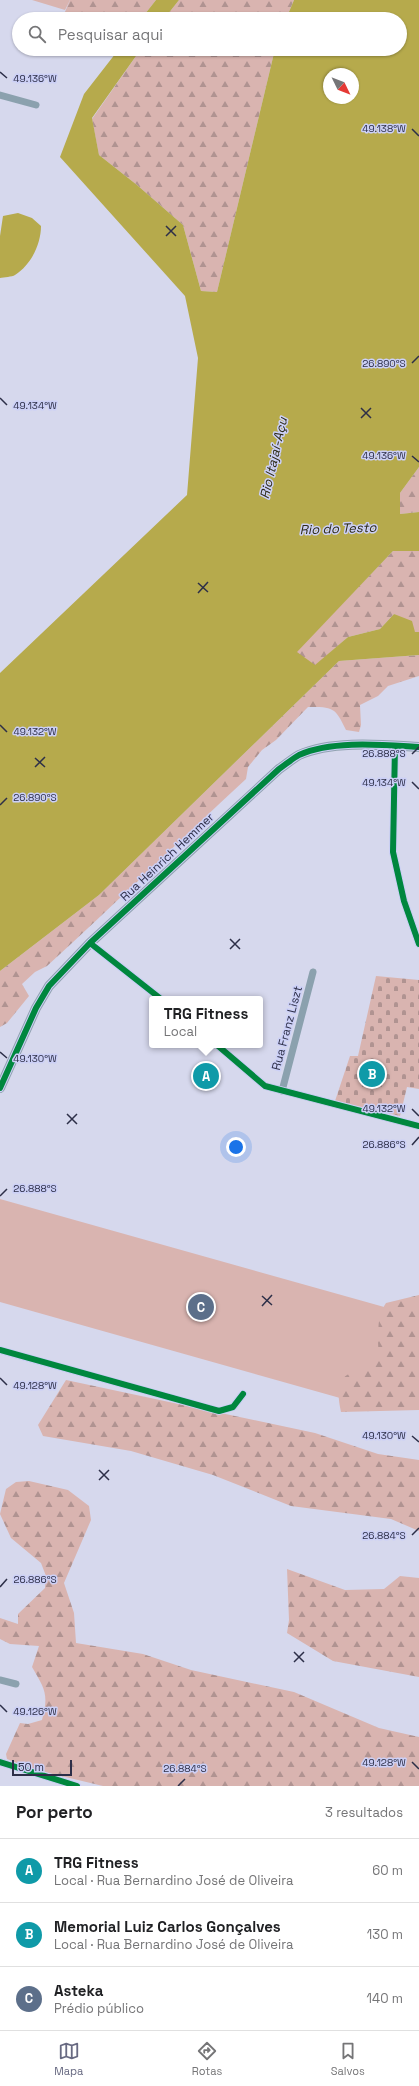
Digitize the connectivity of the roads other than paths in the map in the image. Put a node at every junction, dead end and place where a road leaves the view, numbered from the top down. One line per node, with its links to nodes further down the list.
1 (0, 95): 2 (street)
2 (36, 106)
3 (395, 746): 4 (street, Rua Heinrich Hemmer); 5 (street, Rua Heinrich Hemmer); 6 (street)
4 (419, 748)
5 (90, 943): 8 (street); 10 (street, Rua Heinrich Hemmer)
6 (419, 944)
7 (313, 972): 11 (street, Rua Franz Liszt)
8 (157, 996)
9 (221, 1048): 11 (street)
10 (0, 1088)
11 (282, 1091): 12 (street)
12 (419, 1126)
13 (0, 1350): 14 (street)
14 (244, 1394)
15 (0, 1680): 16 (street)
16 (16, 1684)
17 (0, 1762): 18 (street)
18 (77, 1786)

